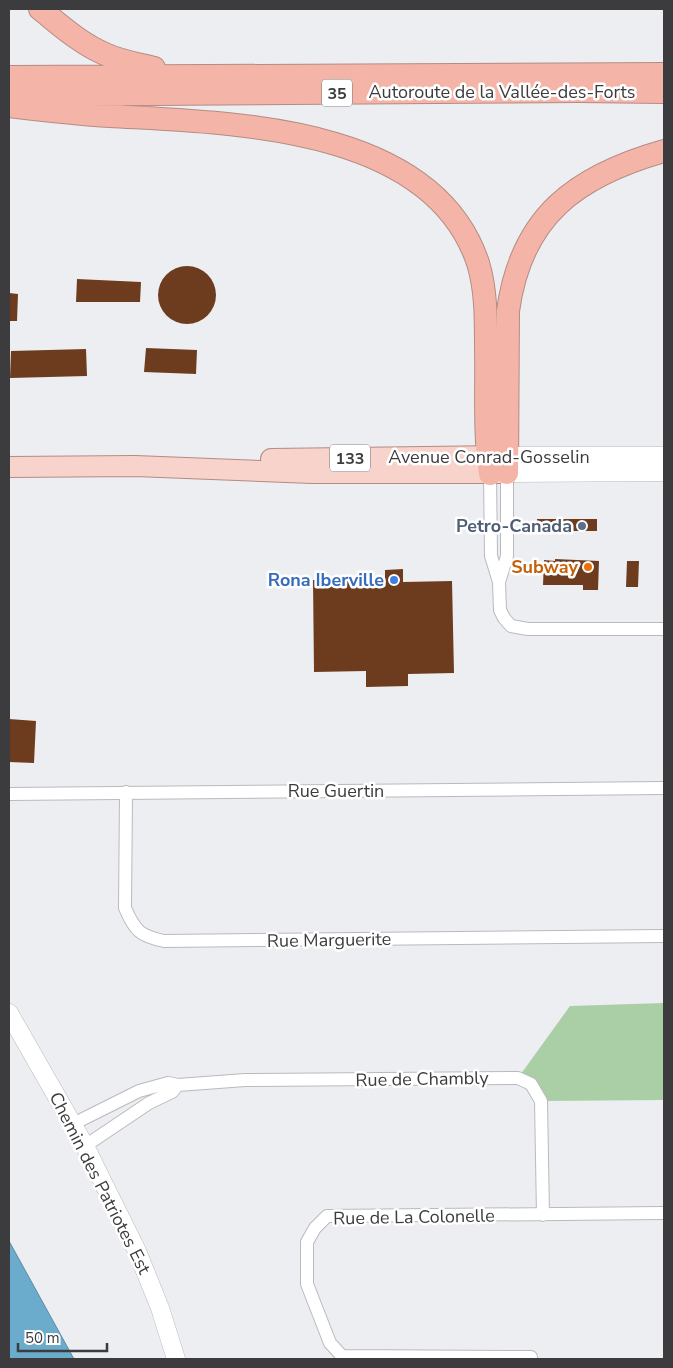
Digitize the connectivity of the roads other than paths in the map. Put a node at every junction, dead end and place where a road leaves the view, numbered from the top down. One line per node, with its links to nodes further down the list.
1 (40, 9): 3 (highway)
2 (664, 74): 3 (highway, Autoroute de la Vallée-des-Forts / 35)
3 (184, 76): 4 (highway, Autoroute de la Vallée-des-Forts / 35)
4 (9, 77)
5 (664, 92): 6 (highway, Autoroute de la Vallée-des-Forts / 35)
6 (9, 95)
7 (9, 106): 10 (highway)
8 (664, 151): 10 (highway)
9 (664, 456): 10 (street, Avenue Conrad-Gosselin)
10 (498, 465): 11 (main road, Avenue Conrad-Gosselin / 133); 12 (street, Avenue Conrad-Gosselin); 13 (street); 13 (street)
11 (9, 467)
12 (664, 472)
13 (499, 582): 14 (street)
14 (664, 629)
15 (664, 788): 16 (street, Rue Guertin)
16 (126, 792): 17 (street, Rue Guertin); 18 (street, Rue Marguerite)
17 (9, 794)
18 (664, 936)
19 (9, 1013): 21 (street, Chemin des Patriotes Est)
20 (178, 1085): 21 (street, Rue de Chambly); 22 (street); 24 (street, Rue de Chambly)
21 (73, 1124): 22 (street, Chemin des Patriotes Est)
22 (85, 1146): 26 (street, Chemin des Patriotes Est)
23 (664, 1213): 24 (street, Rue de La Colonelle)
24 (543, 1215): 25 (street, Rue de La Colonelle)
25 (531, 1357)
26 (176, 1359)

